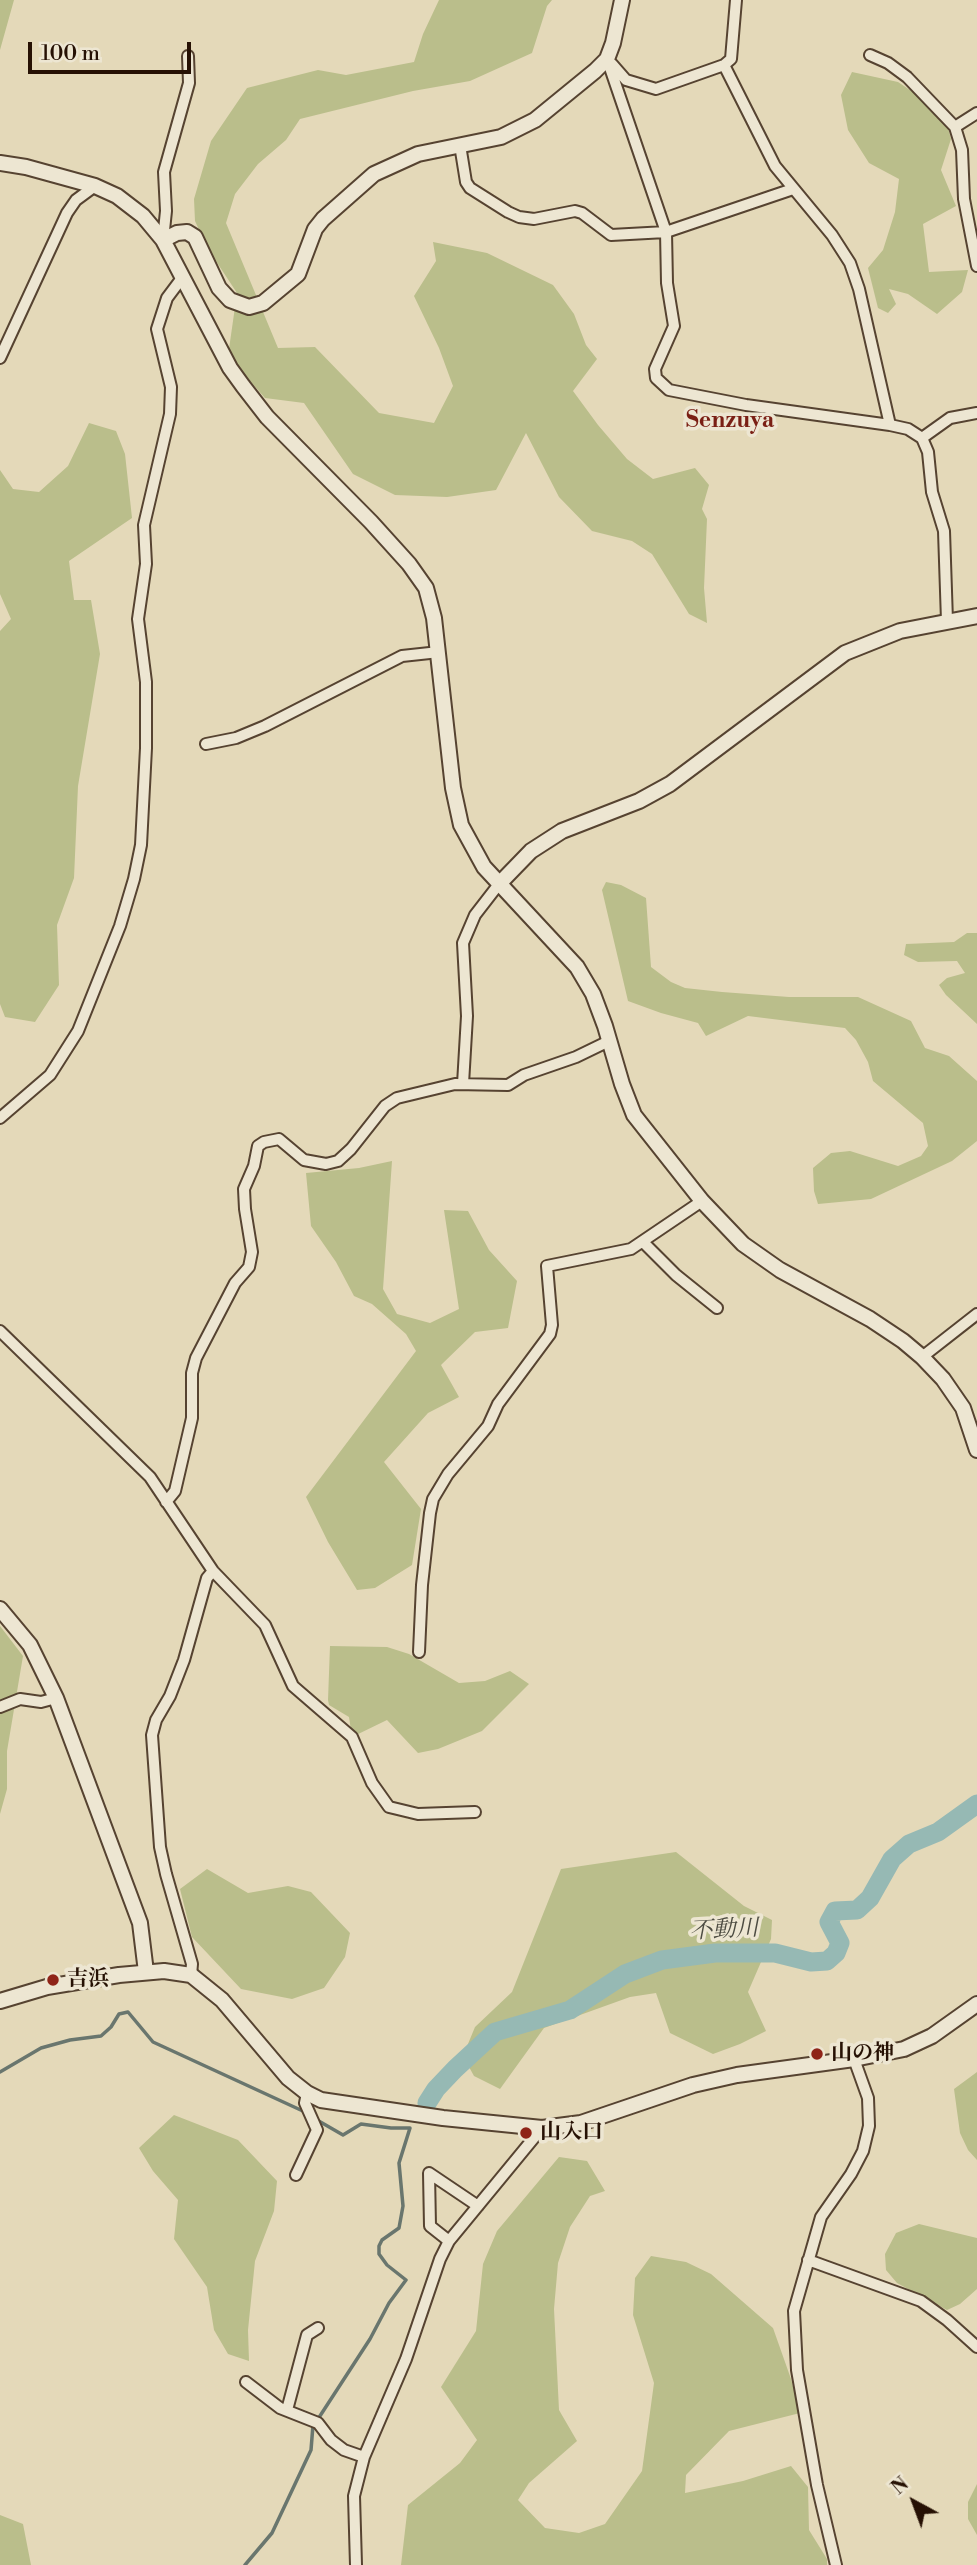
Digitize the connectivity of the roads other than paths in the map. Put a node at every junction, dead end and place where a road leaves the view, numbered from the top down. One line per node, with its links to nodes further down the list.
1 (622, 0): 5 (street)
2 (736, 0): 6 (street)
3 (188, 55): 15 (street)
4 (870, 55): 8 (street)
5 (607, 59): 6 (street); 9 (street); 14 (street)
6 (724, 65): 12 (street)
7 (977, 113): 8 (street)
8 (955, 127): 13 (street)
9 (460, 145): 14 (street); 15 (street)
10 (0, 163): 11 (street)
11 (95, 186): 15 (street); 18 (street)
12 (793, 189): 14 (street); 20 (street)
13 (972, 211): 16 (street)
14 (666, 232): 20 (street)
15 (163, 240): 17 (street)
16 (977, 266)
17 (182, 278): 24 (street); 29 (street)
18 (0, 358)
19 (977, 413): 21 (street)
20 (890, 425): 21 (street)
21 (922, 438): 23 (street)
22 (977, 616): 23 (street)
23 (947, 621): 26 (street)
24 (439, 652): 25 (street); 26 (street)
25 (206, 744)
26 (499, 884): 27 (street); 28 (street)
27 (610, 1041): 28 (street); 30 (street)
28 (463, 1084): 38 (street)
29 (0, 1118)
30 (702, 1201): 31 (street); 36 (street)
31 (644, 1243): 32 (street); 41 (street)
32 (717, 1308)
33 (977, 1314): 34 (street)
34 (972, 1323): 36 (street)
35 (0, 1331): 38 (street)
36 (922, 1357): 37 (street)
37 (977, 1450)
38 (166, 1502): 39 (street)
39 (213, 1571): 44 (street); 46 (street)
40 (0, 1609): 42 (street)
41 (419, 1652)
42 (55, 1698): 43 (street); 45 (street)
43 (0, 1707)
44 (475, 1812)
45 (146, 1972): 46 (street); 47 (street)
46 (191, 1975): 50 (street)
47 (0, 2001)
48 (977, 2004): 49 (street)
49 (854, 2059): 51 (street); 55 (street)
50 (307, 2093): 51 (street); 52 (street)
51 (542, 2127): 53 (street)
52 (296, 2175)
53 (478, 2206): 54 (street); 54 (street)
54 (449, 2241): 60 (street)
55 (808, 2260): 57 (street); 62 (street)
56 (318, 2328): 59 (street)
57 (977, 2347)
58 (246, 2382): 59 (street)
59 (287, 2410): 60 (street)
60 (364, 2456): 61 (street)
61 (356, 2565)
62 (836, 2565)

